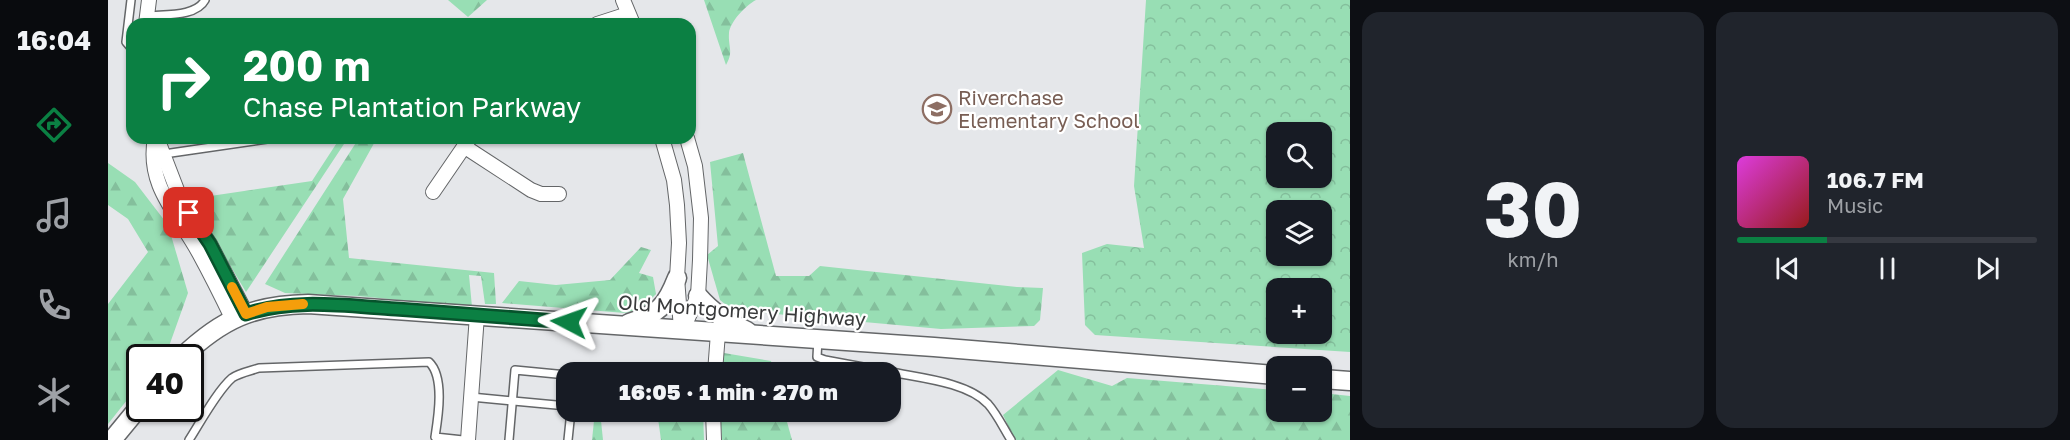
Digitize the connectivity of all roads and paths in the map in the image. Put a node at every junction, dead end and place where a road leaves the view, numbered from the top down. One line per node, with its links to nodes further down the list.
1 (131, 0): 5 (lane)
2 (149, 0): 6 (street)
3 (206, 0): 7 (lane)
4 (623, 0): 8 (street)
5 (129, 18)
6 (146, 18)
7 (157, 18)
8 (631, 18)
9 (155, 144): 22 (street)
10 (159, 144): 16 (street)
11 (233, 144): 16 (lane)
12 (467, 144): 17 (street)
13 (471, 144): 18 (street)
14 (664, 144): 19 (street)
15 (689, 144): 20 (street)
16 (164, 154): 22 (street)
17 (434, 192)
18 (560, 194)
19 (677, 278): 23 (street); 24 (street)
20 (698, 296): 24 (street); 26 (street)
21 (477, 315): 22 (street, Old Montgomery Highway); 23 (street, Old Montgomery Highway); 36 (street)
22 (239, 316): 28 (street, Old Montgomery Highway)
23 (619, 326): 24 (street, Old Montgomery Highway)
24 (682, 331): 25 (street, Old Montgomery Highway)
25 (718, 333): 26 (street, Old Montgomery Highway); 29 (street)
26 (760, 336): 27 (street, Old Montgomery Highway)
27 (818, 339): 30 (lane); 33 (street, Old Montgomery Highway)
28 (197, 344)
29 (716, 362)
30 (836, 362)
31 (556, 374): 37 (lane)
32 (901, 374): 43 (lane)
33 (1266, 374)
34 (1332, 380): 35 (street)
35 (1350, 381)
36 (471, 397): 37 (lane); 47 (street)
37 (513, 401): 38 (lane); 48 (lane)
38 (556, 405)
39 (127, 422): 44 (street)
40 (570, 422): 49 (lane)
41 (713, 422): 50 (street)
42 (435, 439): 45 (lane); 46 (lane)
43 (1009, 439)
44 (112, 440)
45 (189, 440)
46 (463, 440)
47 (468, 440)
48 (509, 440)
49 (568, 440)
50 (714, 440)

